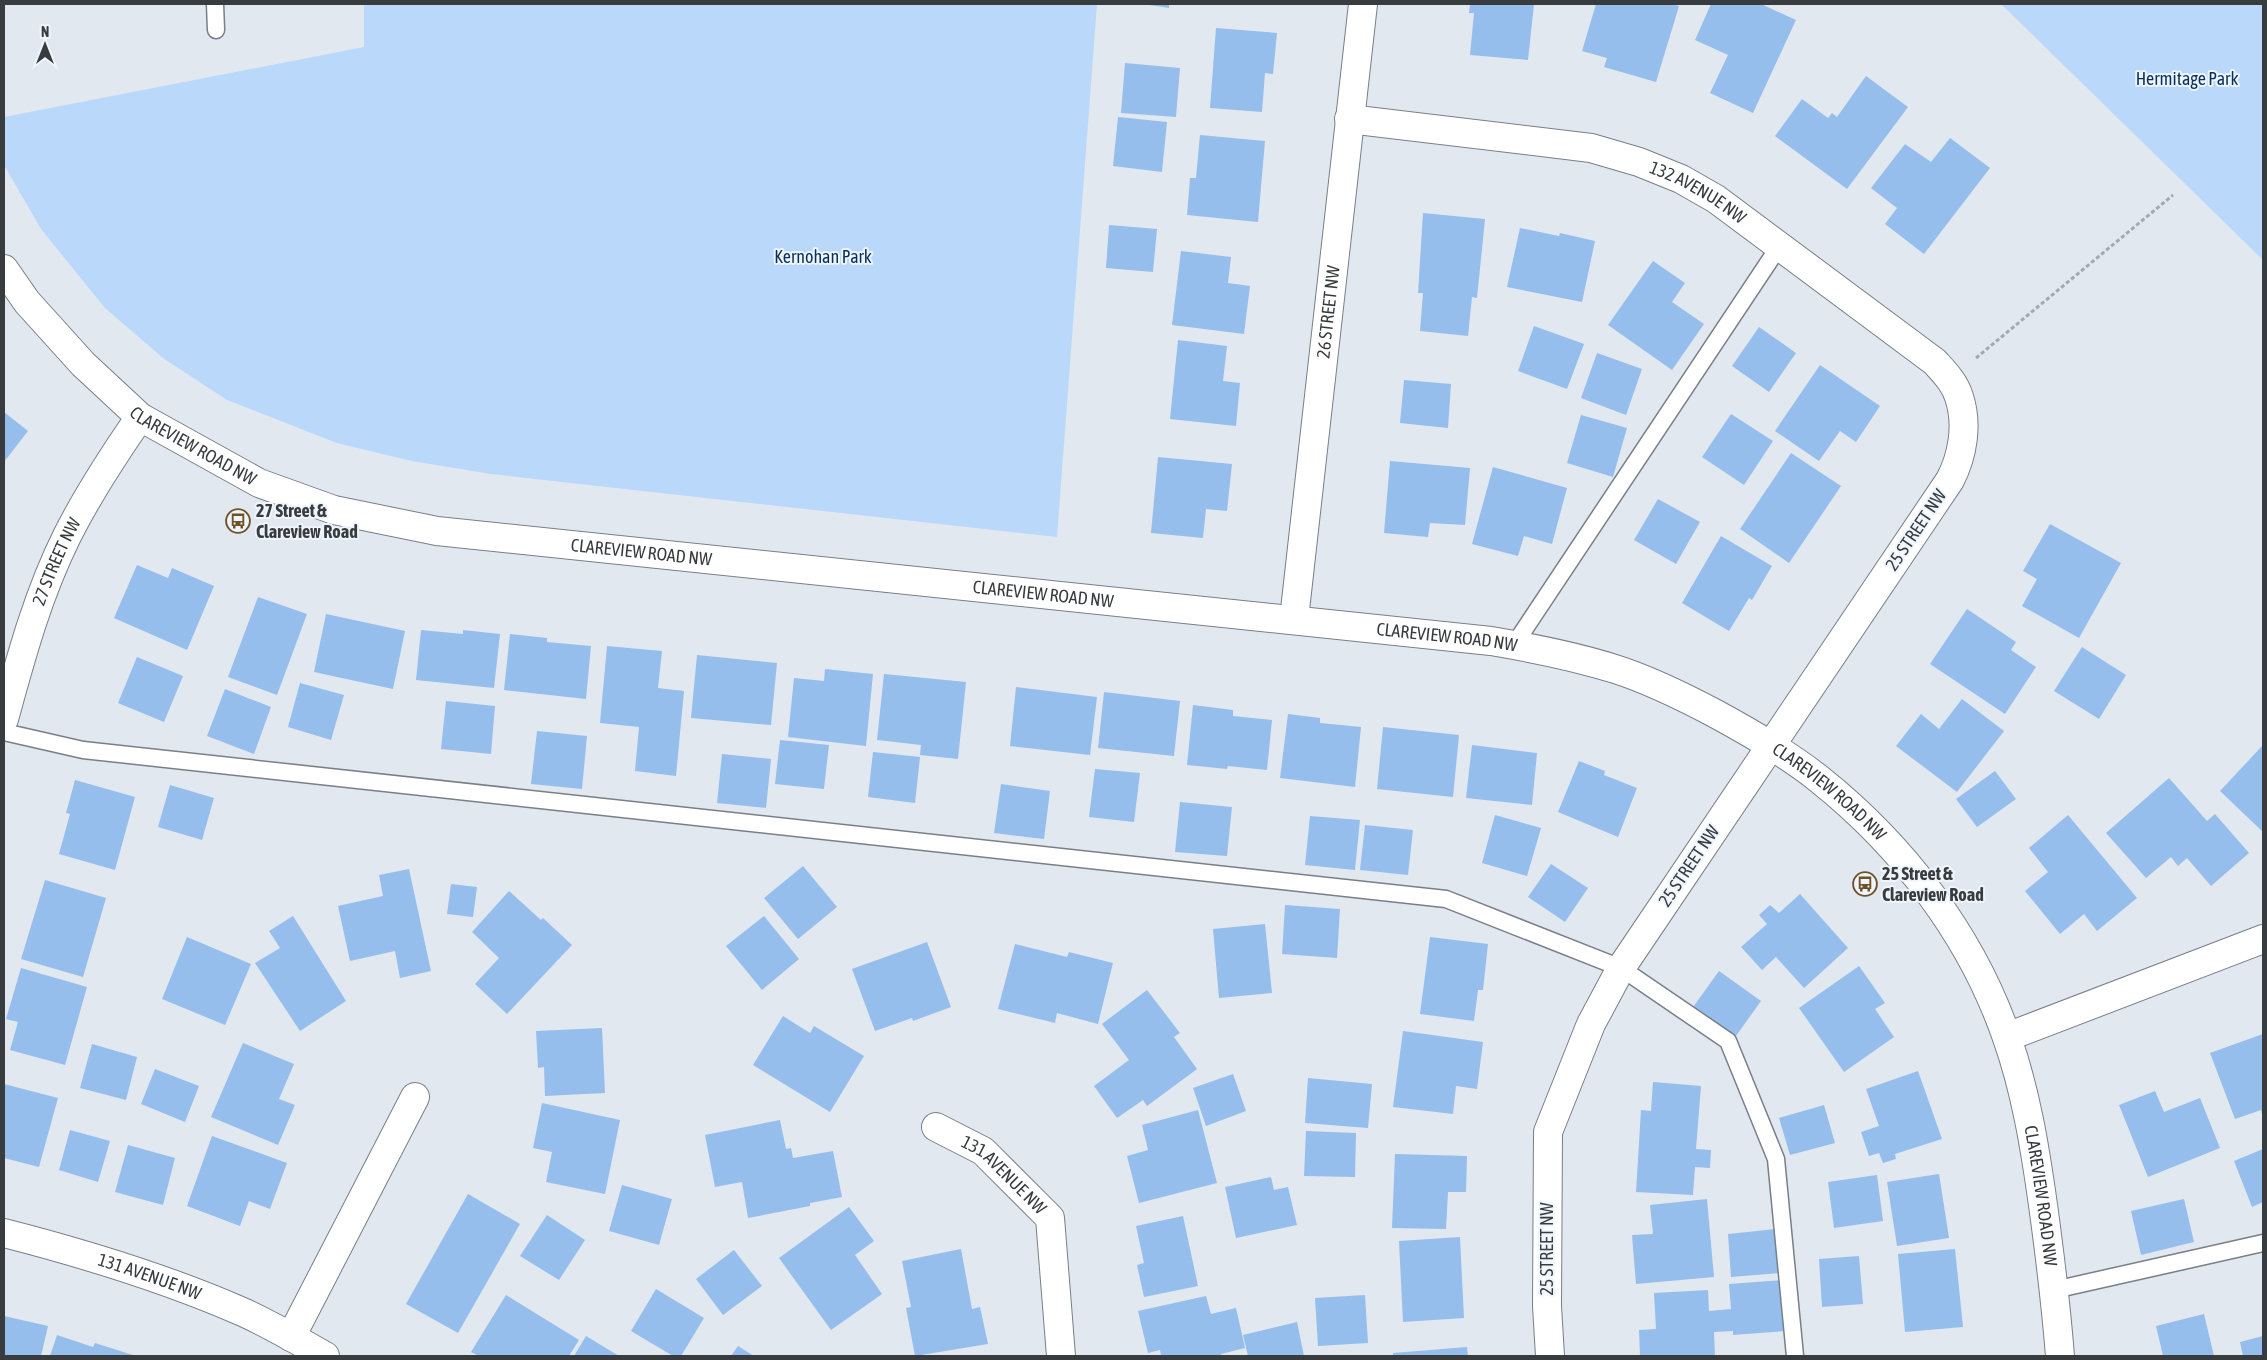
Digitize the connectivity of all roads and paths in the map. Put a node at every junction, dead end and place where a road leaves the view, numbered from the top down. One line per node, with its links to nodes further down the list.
1 (215, 4): 3 (lane)
2 (1363, 4): 4 (street, 26 STREET NW)
3 (216, 30)
4 (1349, 119): 6 (street, 132 AVENUE NW); 11 (street, 26 STREET NW)
5 (2173, 194): 8 (path)
6 (1780, 246): 8 (street, 132 AVENUE NW); 12 (lane)
7 (4, 269): 9 (street, CLAREVIEW ROAD NW)
8 (1950, 380): 10 (street, 132 AVENUE NW)
9 (140, 417): 11 (street, CLAREVIEW ROAD NW); 13 (street, 27 STREET NW)
10 (1963, 421): 15 (street, 25 STREET NW)
11 (1294, 620): 12 (street, CLAREVIEW ROAD NW)
12 (1514, 645): 15 (street, CLAREVIEW ROAD NW)
13 (4, 719)
14 (4, 732): 17 (lane)
15 (1770, 746): 17 (street, 25 STREET NW); 18 (street, CLAREVIEW ROAD NW)
16 (2263, 939): 18 (street)
17 (1621, 968): 27 (street, 25 STREET NW); 28 (lane)
18 (2007, 1037): 23 (street, CLAREVIEW ROAD NW)
19 (415, 1097): 24 (street)
20 (936, 1128): 26 (street, 131 AVENUE NW)
21 (4, 1233): 24 (street, 131 AVENUE NW)
22 (2263, 1242): 23 (lane)
23 (2054, 1290): 29 (street, CLAREVIEW ROAD NW)
24 (291, 1337): 25 (street, 131 AVENUE NW)
25 (325, 1356)
26 (1061, 1356)
27 (1550, 1356)
28 (1795, 1356)
29 (2060, 1356)

